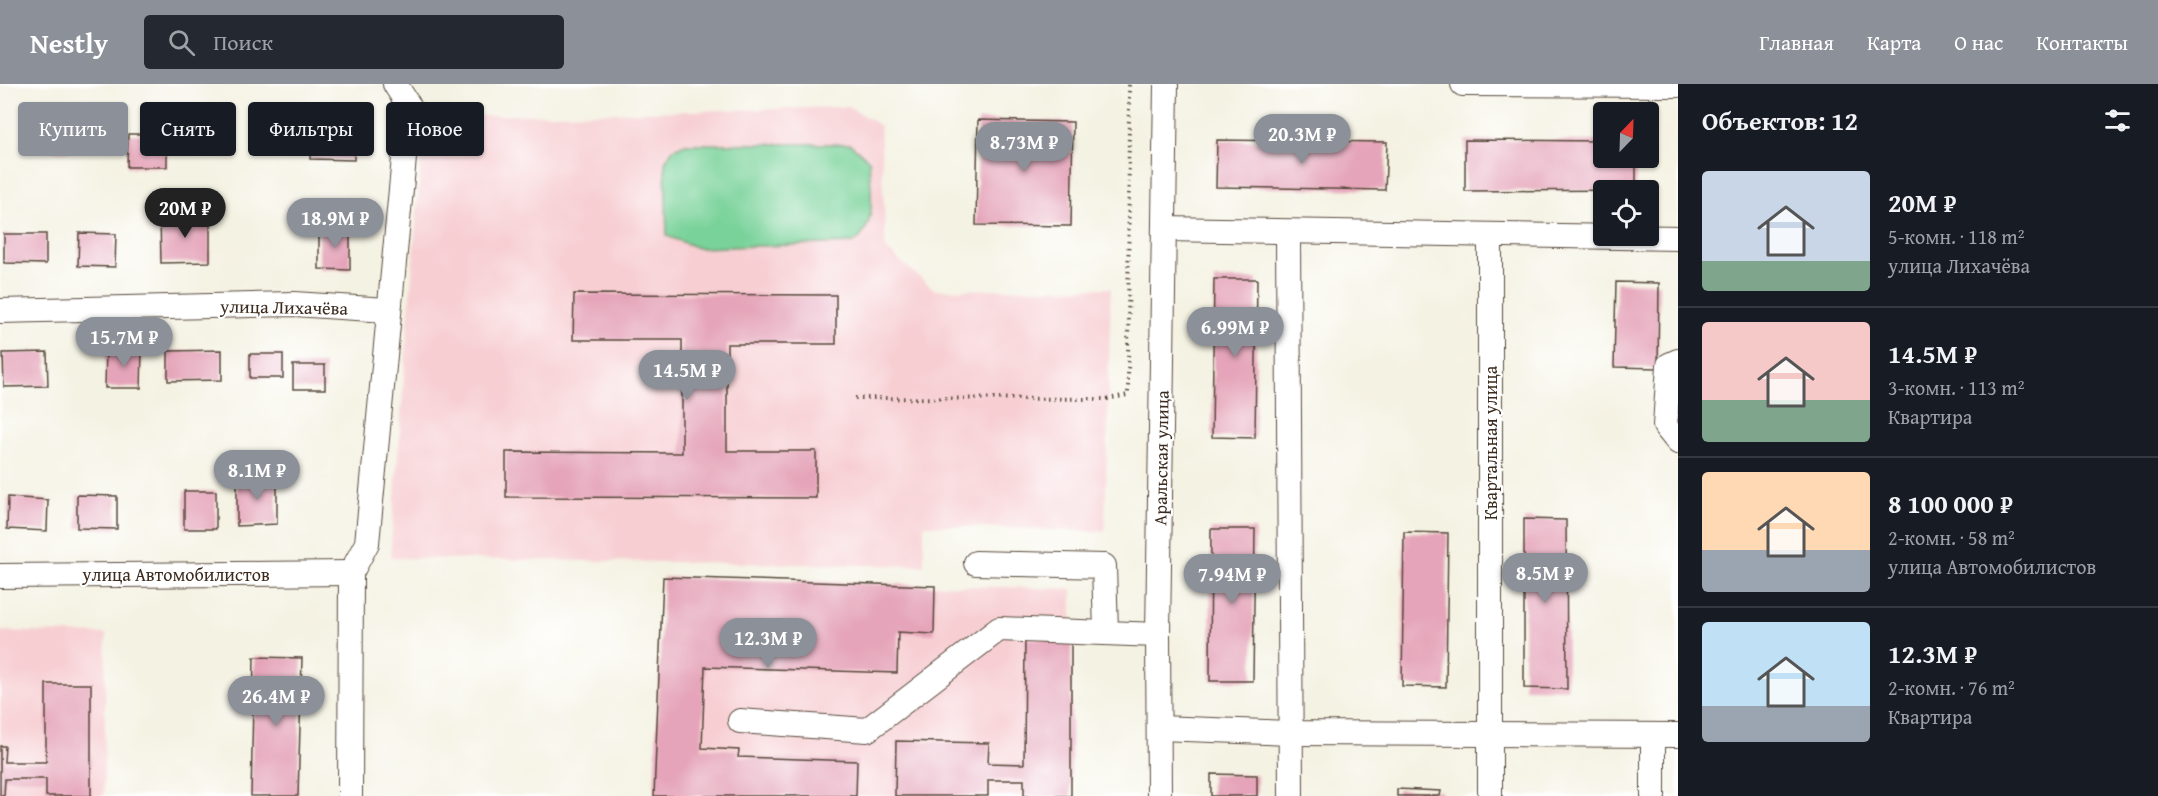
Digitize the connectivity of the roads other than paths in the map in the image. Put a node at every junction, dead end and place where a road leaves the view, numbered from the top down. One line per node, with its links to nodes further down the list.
1 (395, 84): 10 (street)
2 (1166, 84): 6 (street, Аральская улица)
3 (1463, 84): 4 (street)
4 (1650, 85): 5 (street)
5 (1678, 85)
6 (1164, 229): 7 (street); 18 (street, Аральская улица)
7 (1288, 232): 8 (street); 22 (street)
8 (1490, 235): 9 (street); 23 (street, Квартальная улица)
9 (1678, 238)
10 (387, 310): 11 (street, улица Лихачёва); 15 (street)
11 (0, 311)
12 (1678, 362): 13 (street)
13 (1678, 442)
14 (976, 563): 17 (street)
15 (351, 573): 16 (street, улица Автомобилистов); 26 (street)
16 (0, 576)
17 (1106, 632): 18 (street); 19 (street)
18 (1158, 635): 21 (street, Аральская улица)
19 (740, 721)
20 (1678, 721): 24 (street)
21 (1159, 728): 22 (street); 27 (street, Аральская улица)
22 (1293, 733): 23 (street); 28 (street)
23 (1491, 735): 25 (street); 29 (street, Квартальная улица)
24 (1678, 735): 25 (street)
25 (1653, 736): 30 (street)
26 (350, 796)
27 (1158, 796)
28 (1291, 796)
29 (1490, 796)
30 (1653, 796)

